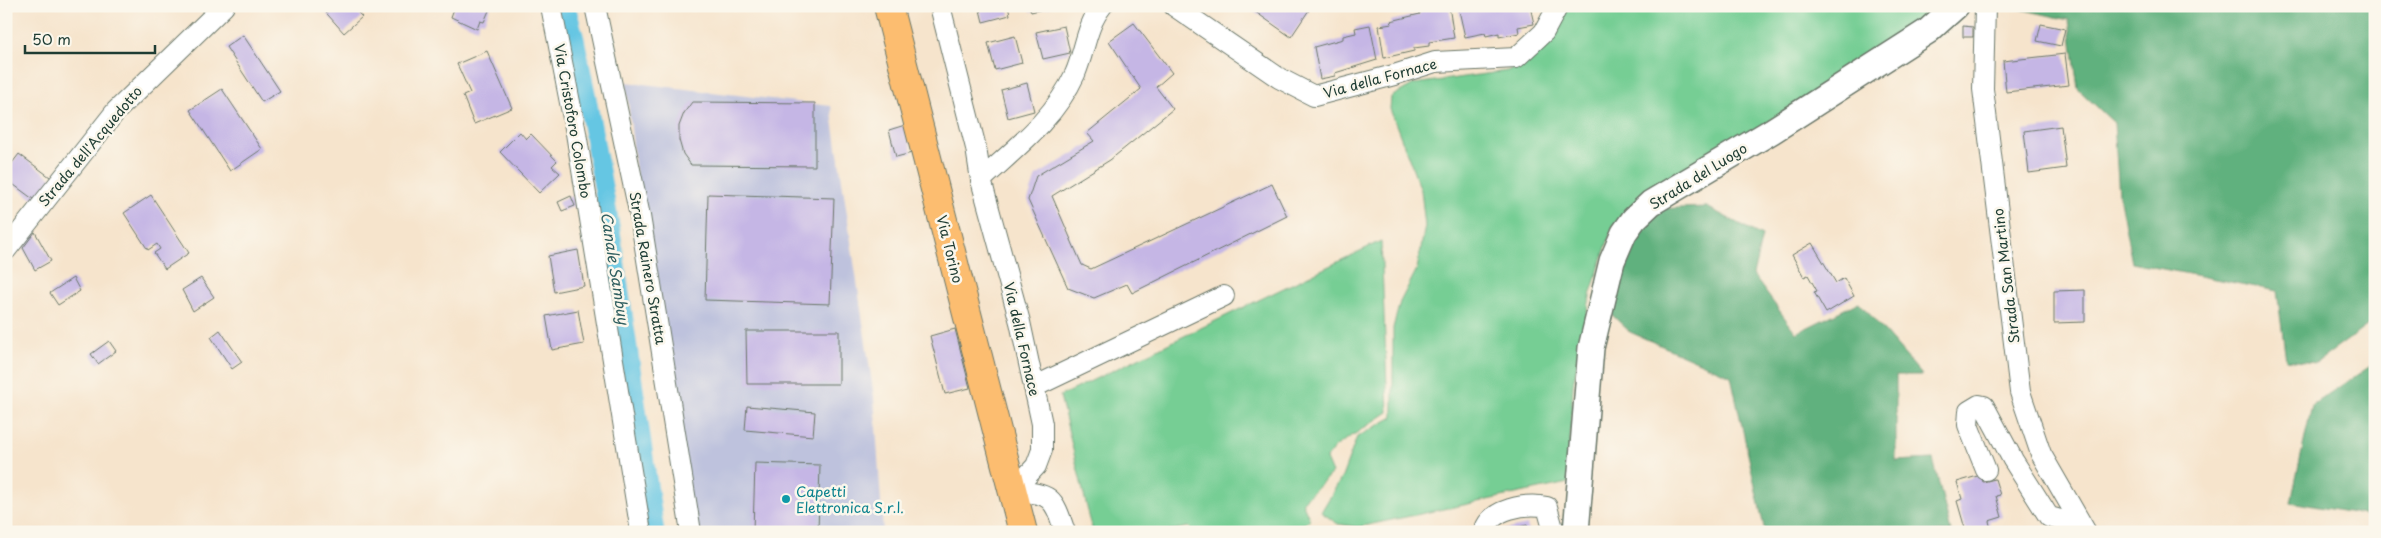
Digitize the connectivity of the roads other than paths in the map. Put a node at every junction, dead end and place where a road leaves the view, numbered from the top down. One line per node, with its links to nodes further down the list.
1 (224, 6): 12 (street, Strada dell'Acquedotto)
2 (551, 6): 18 (street, Via Cristoforo Colombo)
3 (595, 6): 19 (street, Strada Rainero Stratta)
4 (888, 6): 16 (main road, Via Torino)
5 (940, 6): 11 (street, Via della Fornace)
6 (1102, 6): 11 (street)
7 (1174, 6): 8 (street, Via della Fornace)
8 (1558, 6)
9 (1956, 6): 24 (street, Strada del Luogo)
10 (1985, 6): 17 (street, Strada San Martino)
11 (981, 180): 14 (street, Via della Fornace)
12 (6, 250)
13 (1224, 296): 14 (street)
14 (1034, 387): 16 (street, Via della Fornace)
15 (1986, 470): 17 (street)
16 (1013, 491): 20 (main road, Via Torino); 21 (street)
17 (2080, 524)
18 (641, 532)
19 (691, 532)
20 (1023, 532)
21 (1065, 532)
22 (1484, 532): 23 (street)
23 (1554, 532)
24 (1576, 532)

